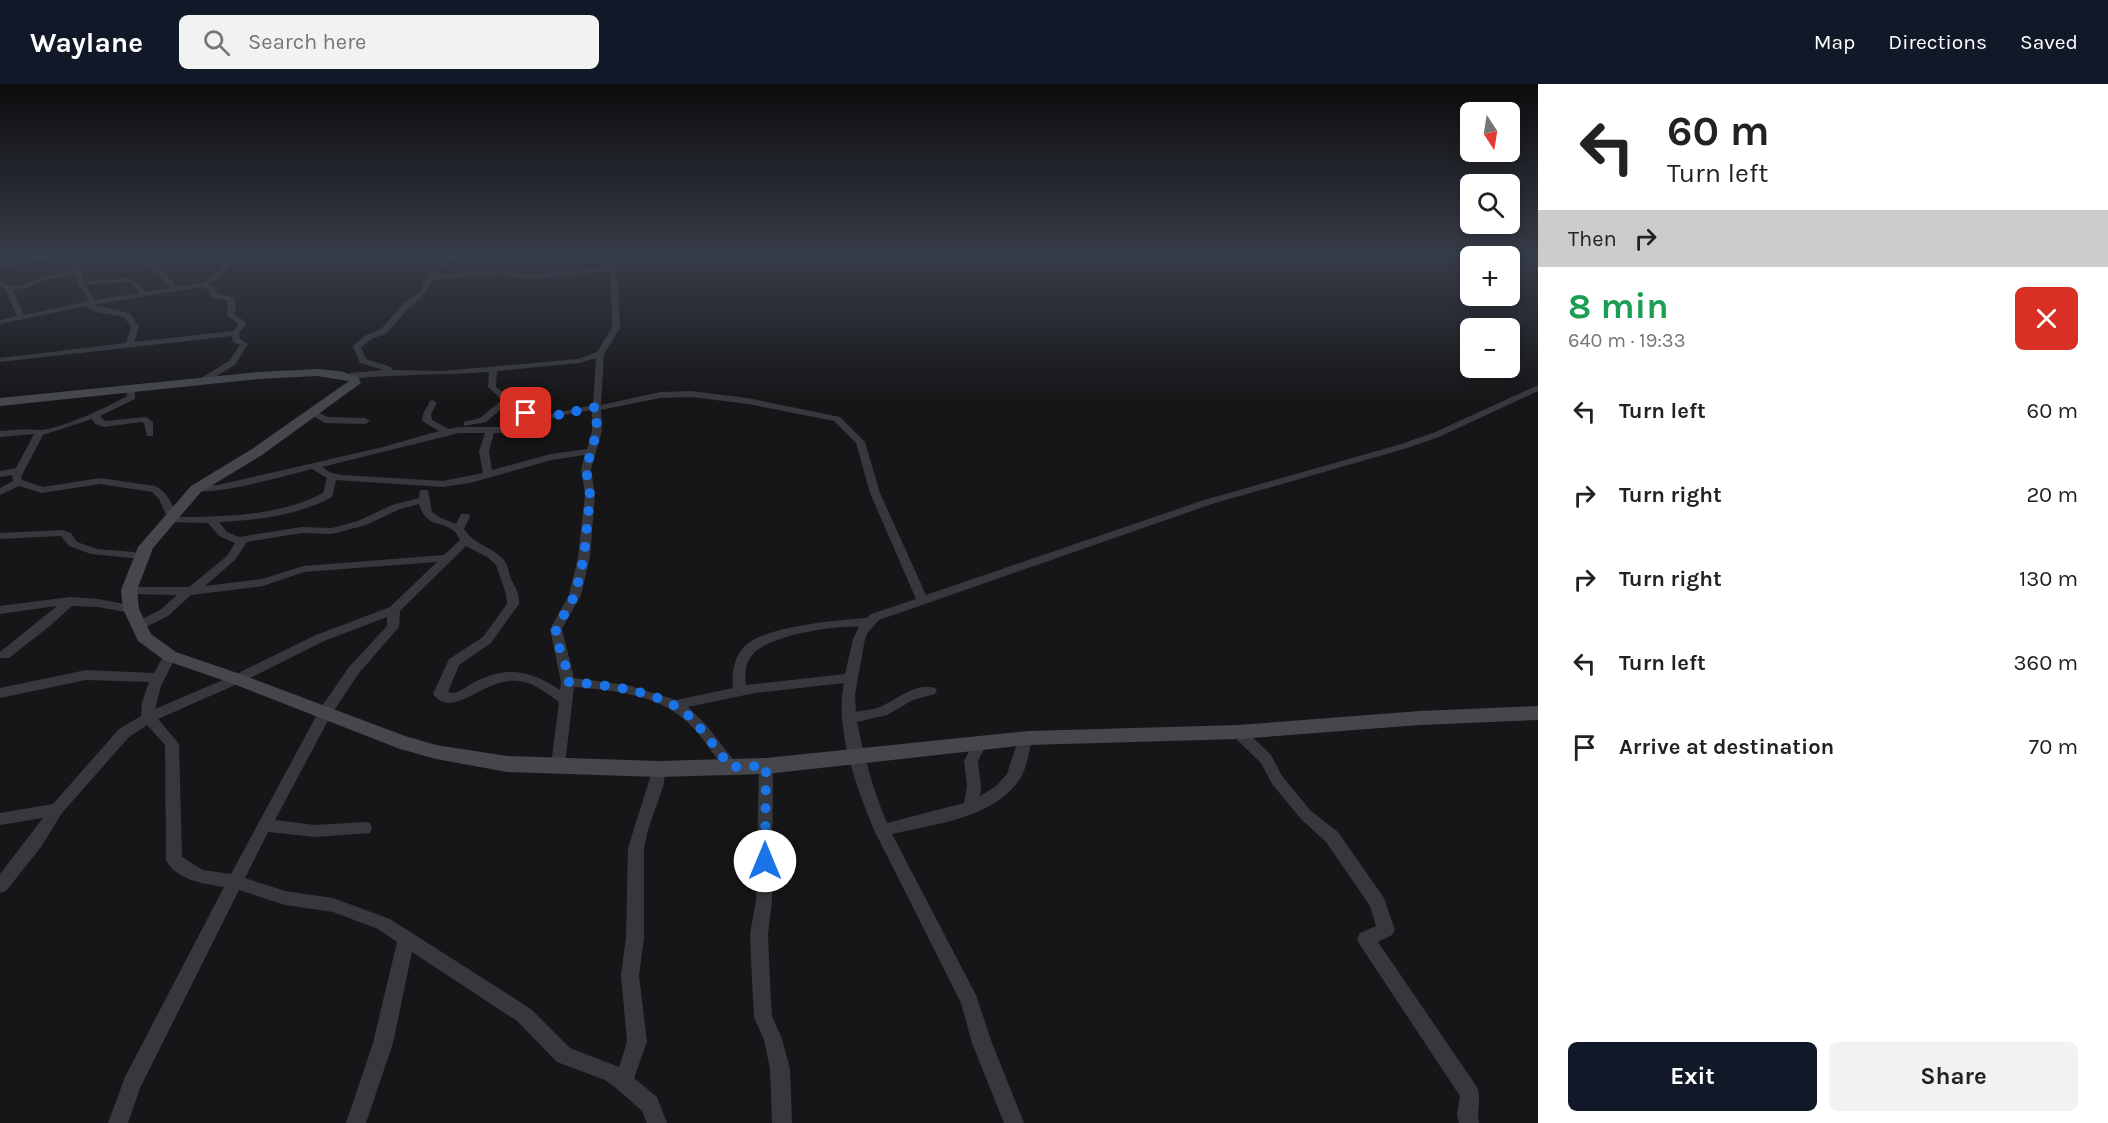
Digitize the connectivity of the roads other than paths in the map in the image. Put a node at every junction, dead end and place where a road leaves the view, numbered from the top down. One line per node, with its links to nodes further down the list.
1 (15, 303): 7 (street)
2 (85, 303): 7 (street)
3 (91, 303): 10 (street)
4 (231, 303): 9 (street)
5 (409, 303): 14 (street)
6 (615, 303): 11 (street)
7 (21, 317): 8 (street)
8 (0, 322)
9 (235, 333): 10 (street); 16 (street)
10 (130, 344): 12 (street)
11 (600, 354): 13 (street); 22 (street)
12 (0, 360)
13 (493, 369): 14 (street); 19 (street)
14 (397, 372): 15 (street)
15 (350, 376): 16 (street); 23 (street)
16 (204, 380): 18 (street)
17 (1538, 388): 52 (street)
18 (134, 389): 20 (street); 24 (street)
19 (506, 401): 25 (street); 27 (street)
20 (0, 402)
21 (433, 403): 27 (street)
22 (596, 408): 25 (street); 32 (street); 52 (street)
23 (314, 413): 26 (street); 39 (street)
24 (95, 416): 29 (street); 31 (street)
25 (534, 420): 28 (street)
26 (365, 421)
27 (444, 430): 28 (street); 33 (street)
28 (490, 430): 35 (street)
29 (39, 433): 30 (street); 36 (street)
30 (0, 434)
31 (150, 434)
32 (592, 451): 35 (street); 64 (street)
33 (312, 465): 37 (street); 39 (street)
34 (0, 474): 36 (street)
35 (489, 474): 38 (street)
36 (18, 476): 40 (street); 43 (street)
37 (332, 476): 38 (street); 44 (street)
38 (426, 484): 41 (street)
39 (196, 489): 43 (street)
40 (1, 490)
41 (424, 500): 45 (street); 47 (street)
42 (465, 516): 45 (street)
43 (170, 519): 44 (street); 49 (street)
44 (211, 520): 47 (street)
45 (462, 535): 48 (street); 68 (street)
46 (0, 536): 49 (street)
47 (243, 539): 51 (street)
48 (448, 558): 51 (street); 56 (street)
49 (142, 559): 50 (street)
50 (129, 590): 51 (street); 54 (street)
51 (190, 591): 58 (street)
52 (922, 599): 57 (street)
53 (70, 601): 54 (street); 55 (street); 59 (street)
54 (132, 609): 58 (street)
55 (0, 610)
56 (393, 610): 63 (street); 70 (street)
57 (869, 622): 62 (street); 65 (street)
58 (138, 626): 60 (street)
59 (4, 655)
60 (170, 656): 61 (street); 63 (street)
61 (158, 678): 67 (street); 72 (street)
62 (850, 678): 65 (street); 73 (street)
63 (237, 679): 70 (street); 72 (street)
64 (568, 682): 68 (street); 69 (street)
65 (740, 691): 69 (street)
66 (930, 691): 73 (street)
67 (0, 693)
68 (566, 700): 78 (street)
69 (672, 706): 80 (street)
70 (325, 713): 78 (street); 85 (street)
71 (1535, 716): 74 (street)
72 (148, 718): 83 (street); 88 (street)
73 (849, 718): 77 (street)
74 (1238, 732): 75 (street); 97 (street)
75 (1025, 738): 76 (street); 82 (street)
76 (980, 743): 77 (street); 82 (street)
77 (857, 757): 79 (street); 87 (street)
78 (558, 765): 81 (street)
79 (766, 766): 80 (street); 95 (street)
80 (731, 767): 81 (street)
81 (659, 769): 91 (street)
82 (971, 806): 87 (street)
83 (57, 809): 84 (street); 89 (street)
84 (0, 819)
85 (264, 825): 86 (street); 88 (street)
86 (364, 828)
87 (882, 830): 96 (street)
88 (236, 882): 90 (street); 92 (street)
89 (0, 885)
90 (406, 939): 91 (street); 93 (street)
91 (623, 1080): 94 (street)
92 (118, 1123)
93 (356, 1123)
94 (657, 1123)
95 (782, 1123)
96 (1014, 1123)
97 (1469, 1123)

